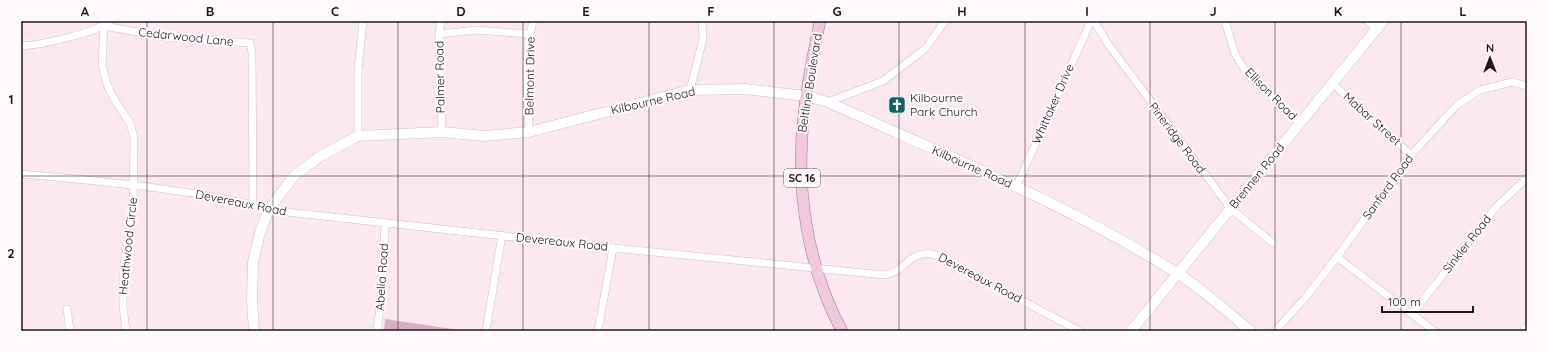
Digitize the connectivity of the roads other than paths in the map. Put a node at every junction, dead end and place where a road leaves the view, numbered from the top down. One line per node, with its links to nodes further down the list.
1 (110, 21): 12 (street)
2 (363, 21): 24 (street)
3 (441, 21): 13 (street, Palmer Road)
4 (533, 21): 14 (street, Belmont Drive)
5 (702, 21): 18 (street)
6 (820, 21): 19 (main road, Beltline Boulevard / SC 16)
7 (945, 21): 20 (street)
8 (1093, 21): 29 (street, Whittaker Drive); 32 (street, Pineridge Road)
9 (1225, 21): 21 (street, Ellison Road)
10 (1368, 21): 11 (street)
11 (1380, 25): 16 (street, Brennen Road)
12 (104, 26): 15 (street); 28 (street); 30 (street, Cedarwood Lane)
13 (439, 34): 14 (street); 22 (street, Palmer Road)
14 (529, 34): 23 (street, Belmont Drive)
15 (21, 46)
16 (1332, 83): 21 (street, Brennen Road); 25 (street, Mabar Street)
17 (1527, 86): 25 (street, Sanford Road)
18 (690, 90): 19 (street, Kilbourne Road); 23 (street, Kilbourne Road)
19 (806, 96): 20 (street, Kilbourne Road); 38 (main road, Beltline Boulevard / SC 16)
20 (828, 102): 29 (street, Kilbourne Road)
21 (1300, 123): 32 (street, Brennen Road)
22 (442, 132): 23 (street, Kilbourne Road); 24 (street, Kilbourne Road)
23 (529, 132)
24 (358, 136): 31 (street, Kilbourne Road)
25 (1411, 155): 37 (street, Sanford Road)
26 (21, 174): 28 (street, Devereaux Road)
27 (1527, 178): 41 (street, Sinkler Road)
28 (134, 185): 30 (street, Devereaux Road); 45 (street, Heathwood Circle)
29 (1016, 187): 39 (street, Kilbourne Road)
30 (252, 204): 31 (street, Devereaux Road)
31 (269, 209): 33 (street, Devereaux Road); 46 (street, Kilbourne Road)
32 (1231, 209): 35 (street, Pineridge Road); 39 (street, Brennen Road)
33 (385, 223): 34 (street, Devereaux Road); 47 (street, Abelia Road)
34 (502, 235): 36 (street, Devereaux Road); 48 (street)
35 (1274, 243)
36 (613, 248): 38 (street, Devereaux Road); 49 (street)
37 (1337, 257): 41 (street); 54 (street, Sanford Road)
38 (817, 268): 43 (street, Devereaux Road); 50 (main road, Beltline Boulevard / SC 16)
39 (1178, 274): 52 (street, Brennen Road); 53 (street, Kilbourne Road)
40 (67, 309): 44 (street)
41 (1412, 314): 55 (street)
42 (1527, 327): 56 (street)
43 (1069, 329): 51 (street, Devereaux Road)
44 (70, 331)
45 (126, 331)
46 (254, 331)
47 (377, 331)
48 (486, 331)
49 (598, 331)
50 (842, 331)
51 (1080, 331)
52 (1131, 331)
53 (1251, 331)
54 (1275, 331)
55 (1434, 331)
56 (1522, 331)

